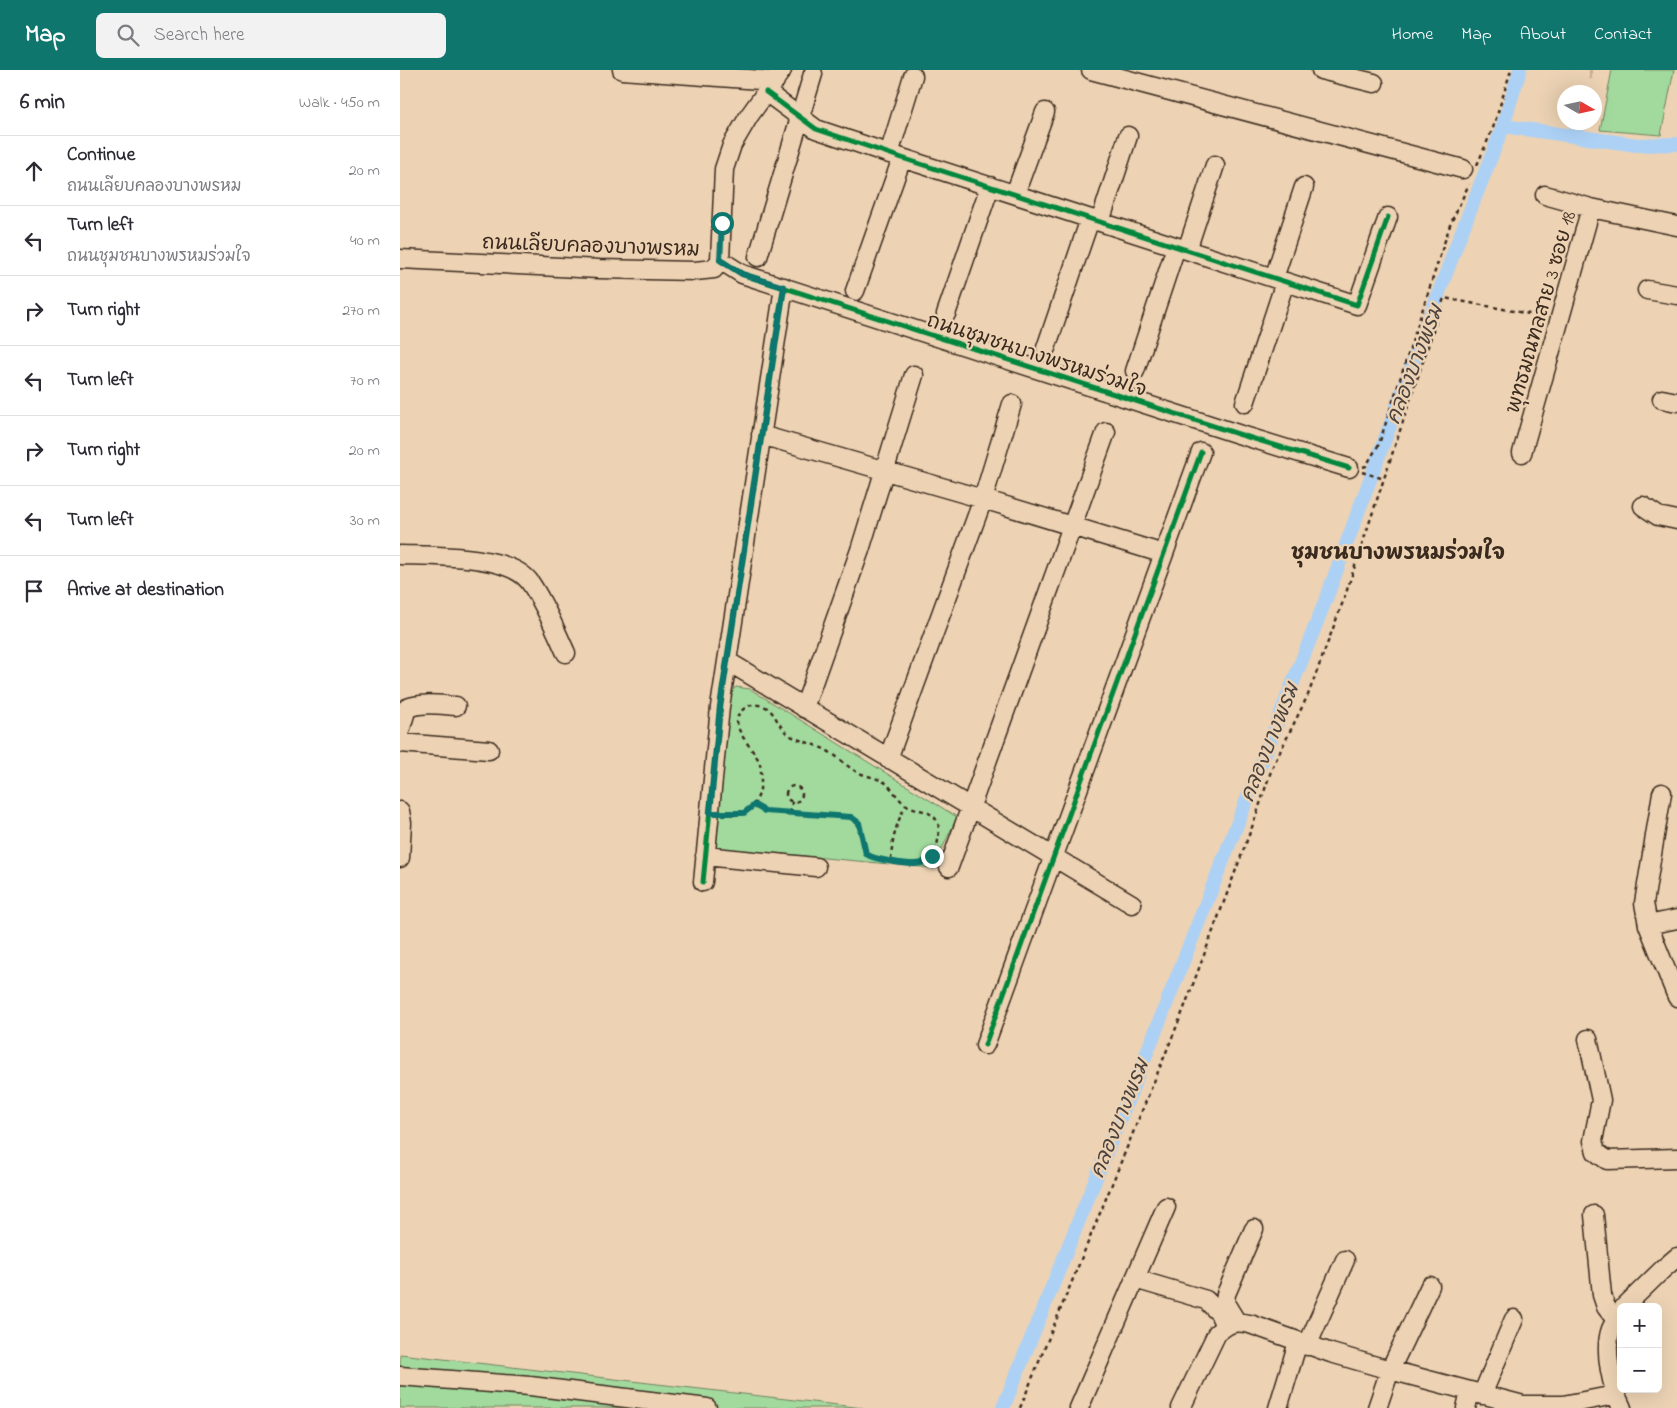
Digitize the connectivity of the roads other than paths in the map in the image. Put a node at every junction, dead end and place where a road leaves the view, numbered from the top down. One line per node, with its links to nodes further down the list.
1 (622, 70): 6 (street)
2 (1091, 70): 13 (street)
3 (1321, 70): 7 (street)
4 (813, 74): 9 (street)
5 (913, 76): 11 (street)
6 (774, 81): 9 (street); 25 (street, ถนนเลียบคลองบางพรหม)
7 (1374, 83)
8 (1045, 112): 16 (street)
9 (800, 117): 11 (street); 23 (street)
10 (1128, 136): 20 (street)
11 (896, 156): 14 (street); 29 (street)
12 (1215, 165): 22 (street)
13 (1469, 174)
14 (990, 186): 16 (street); 31 (street)
15 (1304, 187): 26 (street)
16 (1015, 194): 20 (street)
17 (1546, 195): 18 (street)
18 (1591, 208): 21 (street, พุทธมณฑลสาย 3 ซอย 18); 40 (street, พุทธมณฑลสาย 3 ซอย 18)
19 (1388, 217): 26 (street)
20 (1095, 220): 22 (street); 32 (street)
21 (1677, 226)
22 (1182, 248): 26 (street); 33 (street)
23 (758, 257)
24 (400, 259): 25 (street, ถนนเลียบคลองบางพรหม)
25 (720, 260): 27 (street, ถนนชุมชนบางพรหมร่วมใจ)
26 (1279, 280): 35 (street)
27 (784, 287): 38 (street); 41 (street, ถนนชุมชนบางพรหมร่วมใจ)
28 (1647, 290): 30 (street)
29 (855, 291)
30 (1677, 295)
31 (946, 314)
32 (1046, 348)
33 (1135, 371)
34 (914, 375): 42 (street)
35 (1245, 403)
36 (1012, 404): 43 (street)
37 (1106, 432): 46 (street)
38 (761, 436): 42 (street); 50 (street)
39 (1201, 452): 47 (street)
40 (1522, 453)
41 (1359, 469)
42 (885, 471): 43 (street); 52 (street)
43 (983, 499): 46 (street); 56 (street)
44 (1643, 506): 45 (street)
45 (1677, 520)
46 (1072, 526): 47 (street); 58 (street)
47 (1164, 554): 61 (street)
48 (400, 555): 49 (street)
49 (566, 653)
50 (727, 661): 52 (street); 60 (street)
51 (456, 706): 53 (street)
52 (804, 708): 56 (street)
53 (400, 731)
54 (400, 743): 55 (street)
55 (489, 750)
56 (888, 759): 58 (street)
57 (1662, 793): 68 (street)
58 (970, 807): 61 (street); 64 (street)
59 (400, 811): 62 (street)
60 (705, 856): 63 (street); 65 (street)
61 (1054, 857): 66 (street); 71 (street)
62 (400, 858)
63 (816, 867)
64 (949, 867)
65 (703, 882)
66 (1132, 904)
67 (1677, 919): 68 (street)
68 (1648, 925): 69 (street)
69 (1677, 997)
70 (1588, 1039): 72 (street)
71 (985, 1046)
72 (1677, 1158)
73 (1166, 1208): 78 (street)
74 (1594, 1215): 81 (street)
75 (1254, 1230): 84 (street)
76 (1677, 1257): 80 (street)
77 (1345, 1260): 85 (street)
78 (1135, 1278): 84 (street); 91 (street)
79 (1430, 1286): 86 (street)
80 (1630, 1303)
81 (1617, 1312)
82 (1514, 1319): 88 (street)
83 (1617, 1319): 89 (street)
84 (1231, 1323): 85 (street); 92 (street)
85 (1302, 1344): 86 (street); 93 (street)
86 (1390, 1370): 88 (street); 94 (street)
87 (400, 1376): 90 (street)
88 (1473, 1398): 89 (street)
89 (1618, 1401)
90 (707, 1408)
91 (1079, 1408)
92 (1181, 1408)
93 (1278, 1408)
94 (1378, 1408)

